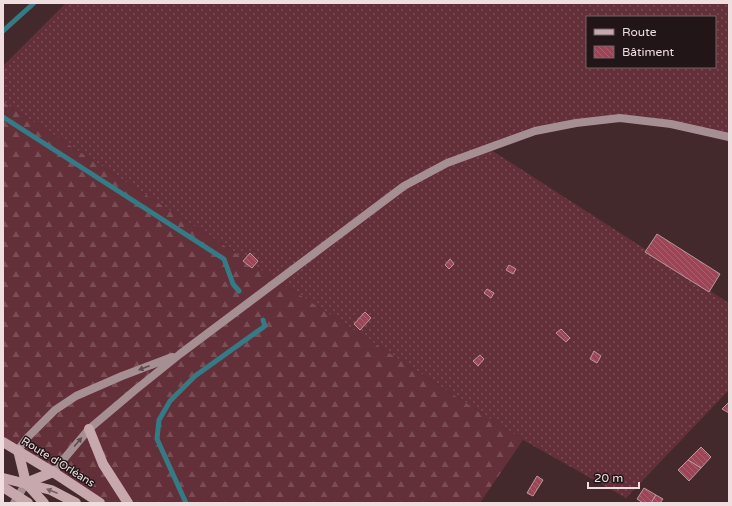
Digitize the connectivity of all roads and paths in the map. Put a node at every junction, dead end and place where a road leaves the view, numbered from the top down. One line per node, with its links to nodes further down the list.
1 (729, 137): 2 (main road)
2 (180, 354): 3 (main road); 5 (main road, one-way to 5)
3 (89, 430): 6 (main road, one-way to 3); 15 (main road)
4 (3, 442): 5 (main road, Route d'Orléans)
5 (18, 450): 6 (main road, Route d'Orléans); 8 (main road)
6 (53, 472): 8 (main road); 14 (main road, Route d'Orléans)
7 (3, 478): 8 (main road)
8 (26, 483): 10 (main road); 12 (main road); 13 (main road, one-way to 8)
9 (3, 487): 10 (main road)
10 (16, 500): 11 (main road)
11 (28, 503)
12 (44, 503)
13 (76, 503)
14 (100, 503)
15 (128, 503)

